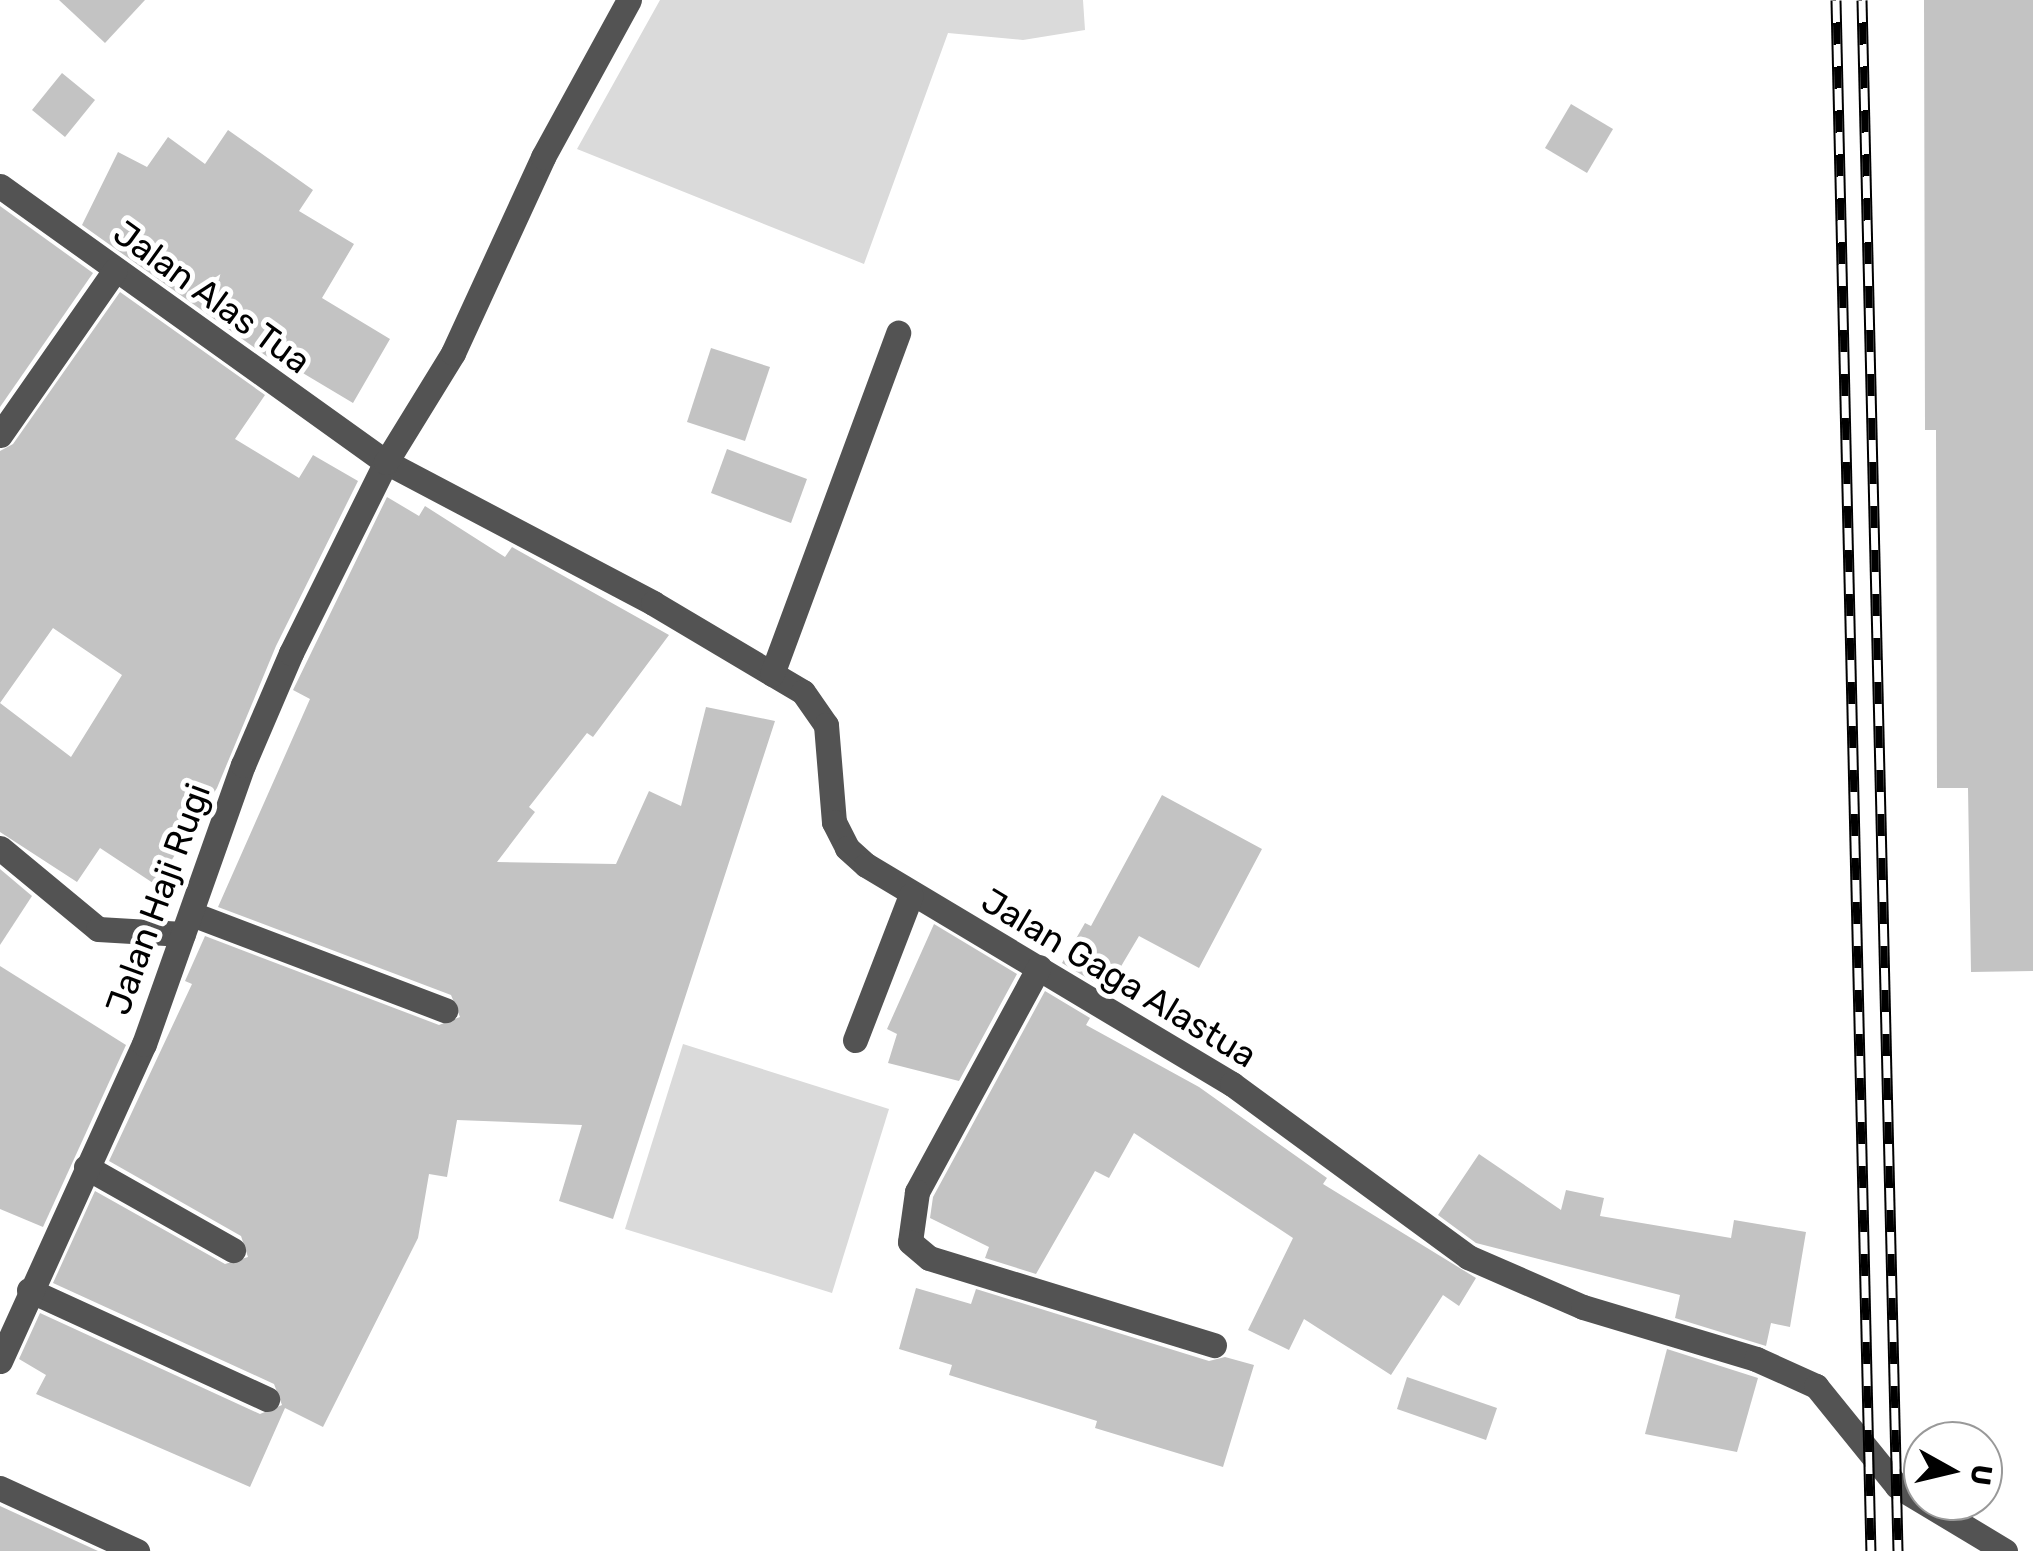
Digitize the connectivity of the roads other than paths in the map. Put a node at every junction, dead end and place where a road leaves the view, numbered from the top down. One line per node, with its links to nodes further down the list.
1 (629, 0): 6 (street, Jalan Haji Rugi)
2 (0, 186): 3 (street, Jalan Alas Tua)
3 (115, 270): 5 (street); 6 (street, Jalan Alas Tua)
4 (898, 332): 7 (street)
5 (0, 435)
6 (386, 462): 7 (street, Jalan Gaga Alastua); 10 (street, Jalan Haji Rugi)
7 (772, 674): 9 (street, Jalan Gaga Alastua)
8 (0, 848): 10 (street)
9 (911, 895): 11 (street, Jalan Gaga Alastua); 13 (street)
10 (187, 924): 12 (street); 14 (street, Jalan Haji Rugi)
11 (1038, 967): 17 (street); 22 (street, Jalan Gaga Alastua)
12 (444, 1010)
13 (855, 1040)
14 (86, 1167): 15 (street); 16 (street, Jalan Haji Rugi)
15 (234, 1250)
16 (28, 1290): 18 (street, Jalan Haji Rugi); 19 (street)
17 (1214, 1345)
18 (0, 1361)
19 (268, 1399)
20 (0, 1488): 21 (street)
21 (137, 1551)
22 (2005, 1551)

